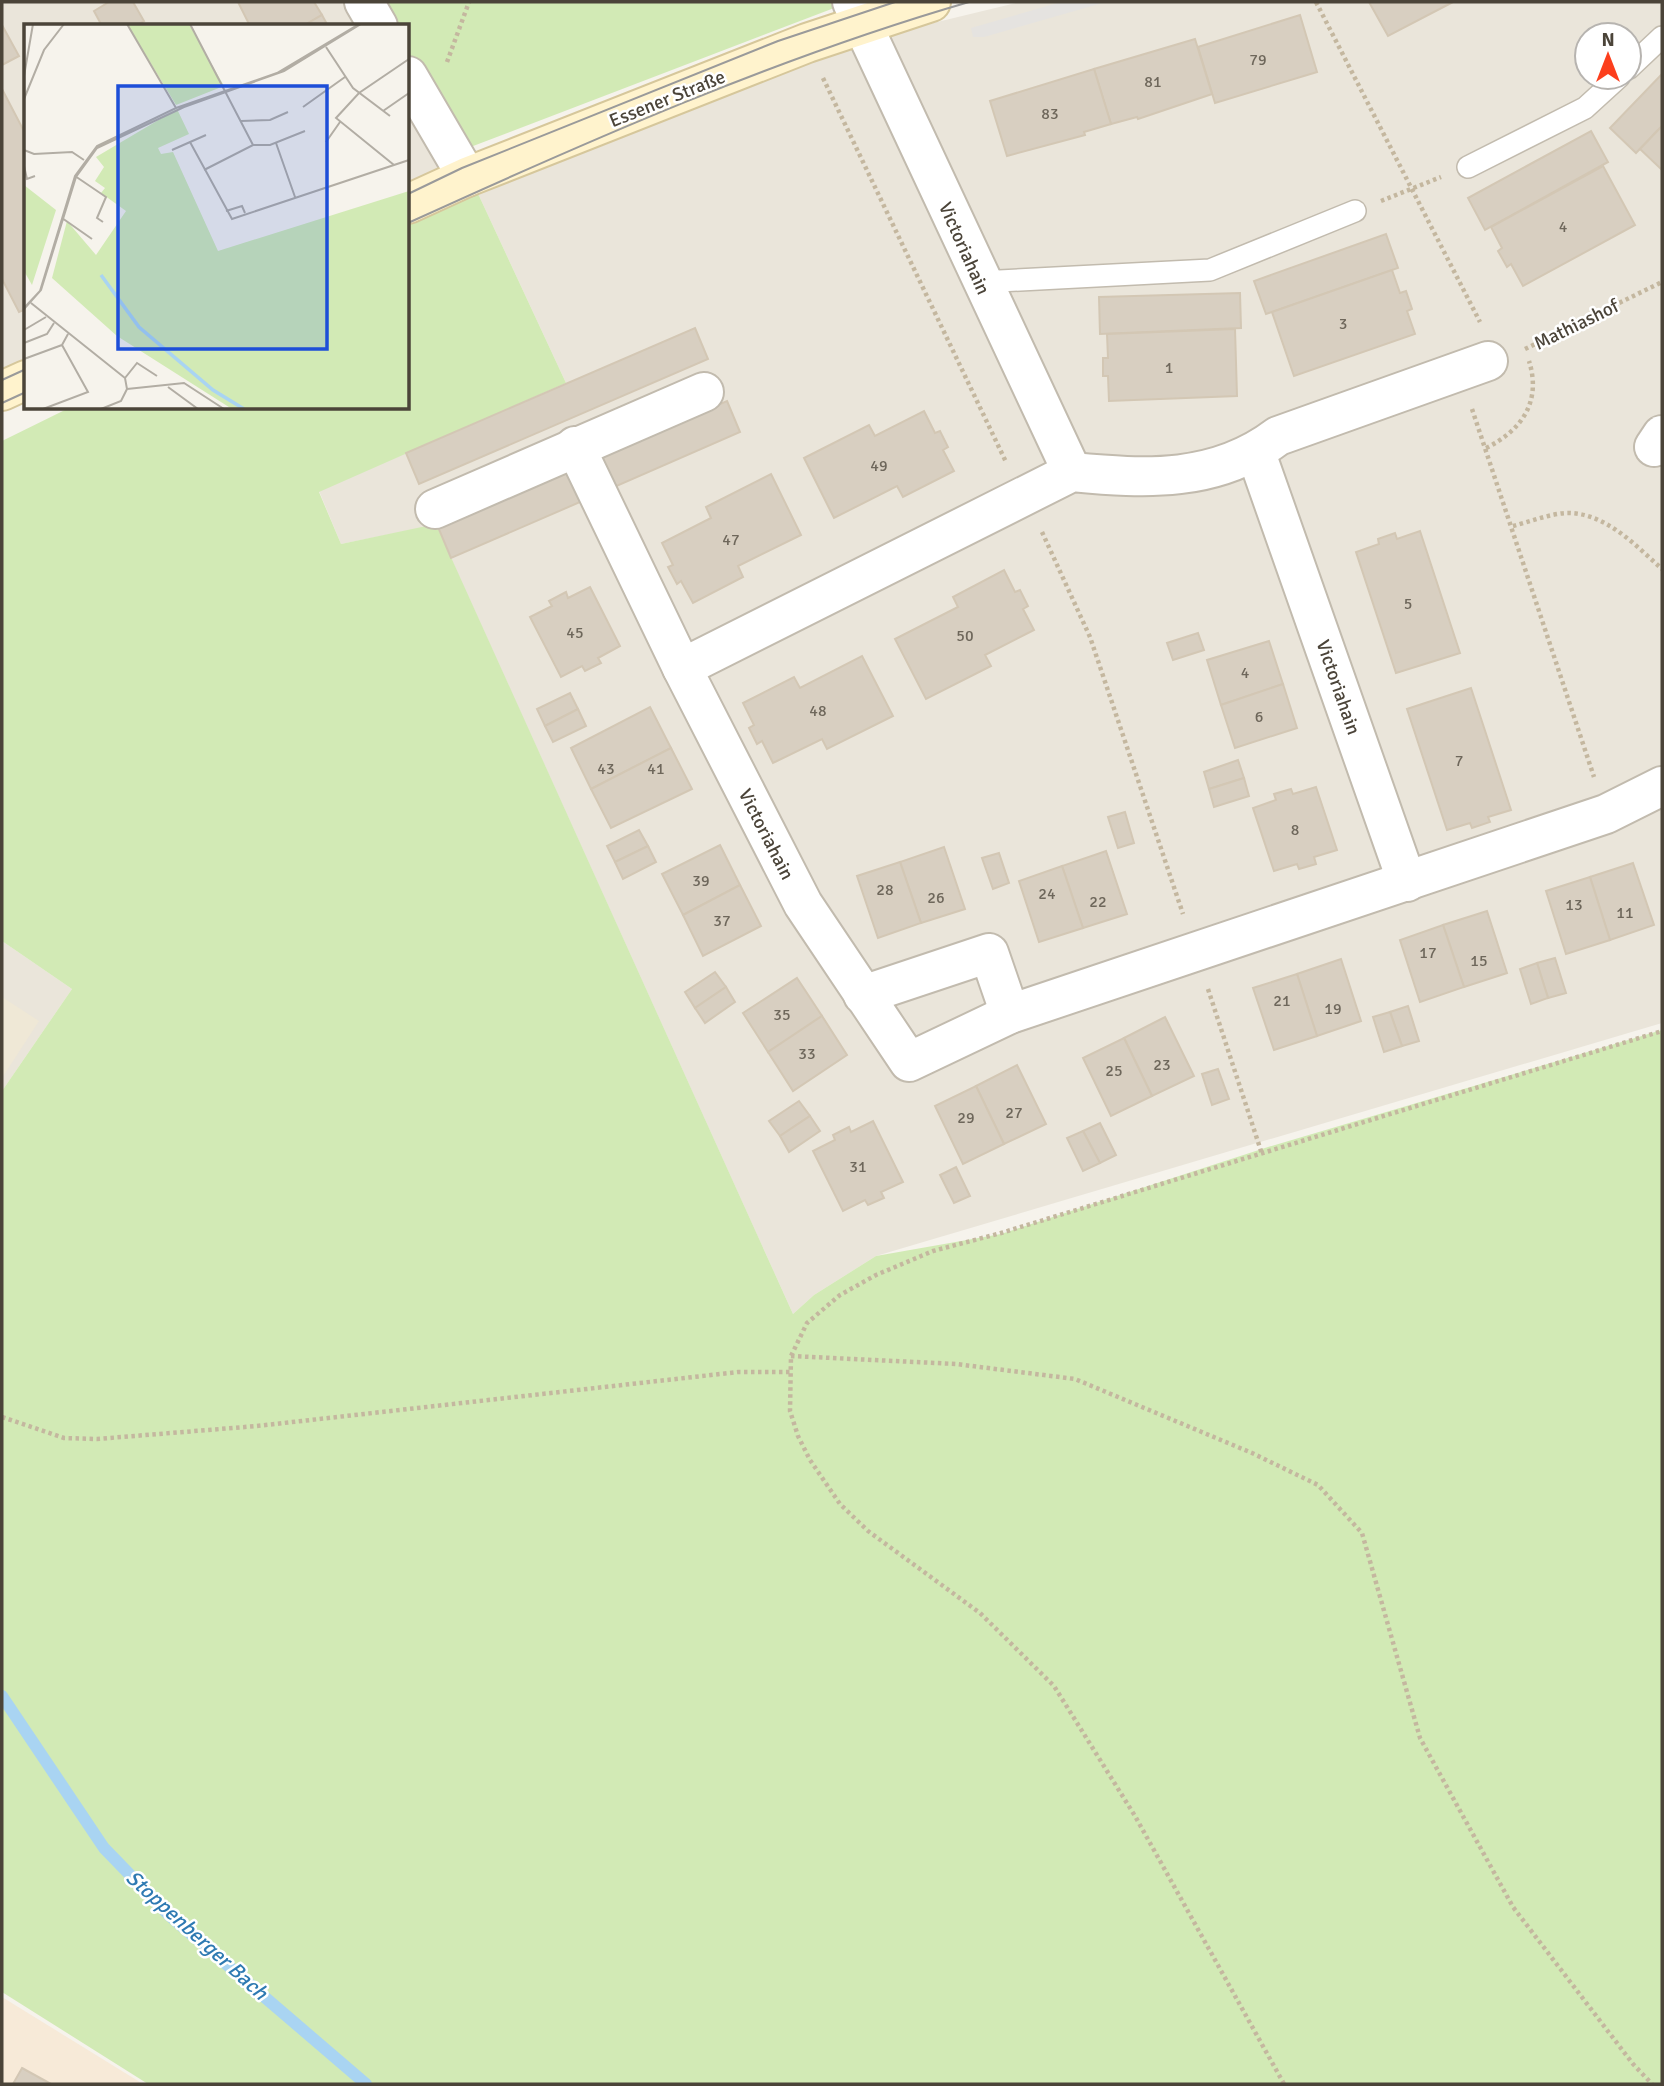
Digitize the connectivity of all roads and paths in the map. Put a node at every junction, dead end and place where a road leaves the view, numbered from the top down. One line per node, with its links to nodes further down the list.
1 (364, 2): 6 (street)
2 (469, 2): 12 (path)
3 (931, 2): 5 (main road, Essener Straße)
4 (1316, 2): 20 (path)
5 (858, 12): 8 (main road, Essener Straße); 17 (street, Victoriahain)
6 (377, 24)
7 (1662, 37): 9 (lane)
8 (807, 43): 14 (main road, Essener Straße); 28 (path)
9 (1643, 55)
10 (410, 79): 12 (street)
11 (1604, 91): 13 (lane)
12 (429, 112): 14 (street)
13 (1468, 167)
14 (467, 177): 15 (main road, Essener Straße)
15 (410, 203)
16 (1355, 211): 17 (lane)
17 (980, 282): 27 (street, Victoriahain)
18 (1662, 282): 19 (path, Mathiashof)
19 (1525, 349): 20 (path, Mathiashof); 25 (path)
20 (1482, 363): 25 (path); 26 (street)
21 (24, 381): 22 (main road)
22 (2, 391)
23 (704, 392): 24 (street)
24 (575, 446): 29 (street); 32 (street, Victoriahain)
25 (1486, 448): 30 (path)
26 (1256, 453): 27 (street); 35 (street, Victoriahain)
27 (1072, 472): 28 (street)
28 (1024, 497): 32 (street); 36 (path)
29 (435, 509)
30 (1513, 526): 31 (path); 34 (path)
31 (1662, 569)
32 (682, 668): 37 (street, Victoriahain)
33 (1662, 786): 34 (street, Victoriahain)
34 (1606, 814): 35 (street, Victoriahain)
35 (1407, 882): 36 (street, Victoriahain)
36 (1196, 953): 38 (street, Victoriahain); 40 (path)
37 (863, 995): 38 (street, Victoriahain); 38 (street)
38 (1010, 1014)
39 (1662, 1031): 40 (path)
40 (1262, 1154): 41 (path)
41 (790, 1356): 42 (path); 45 (path)
42 (790, 1372): 43 (path); 44 (path)
43 (2, 1417)
44 (1284, 2084)
45 (1652, 2084)

